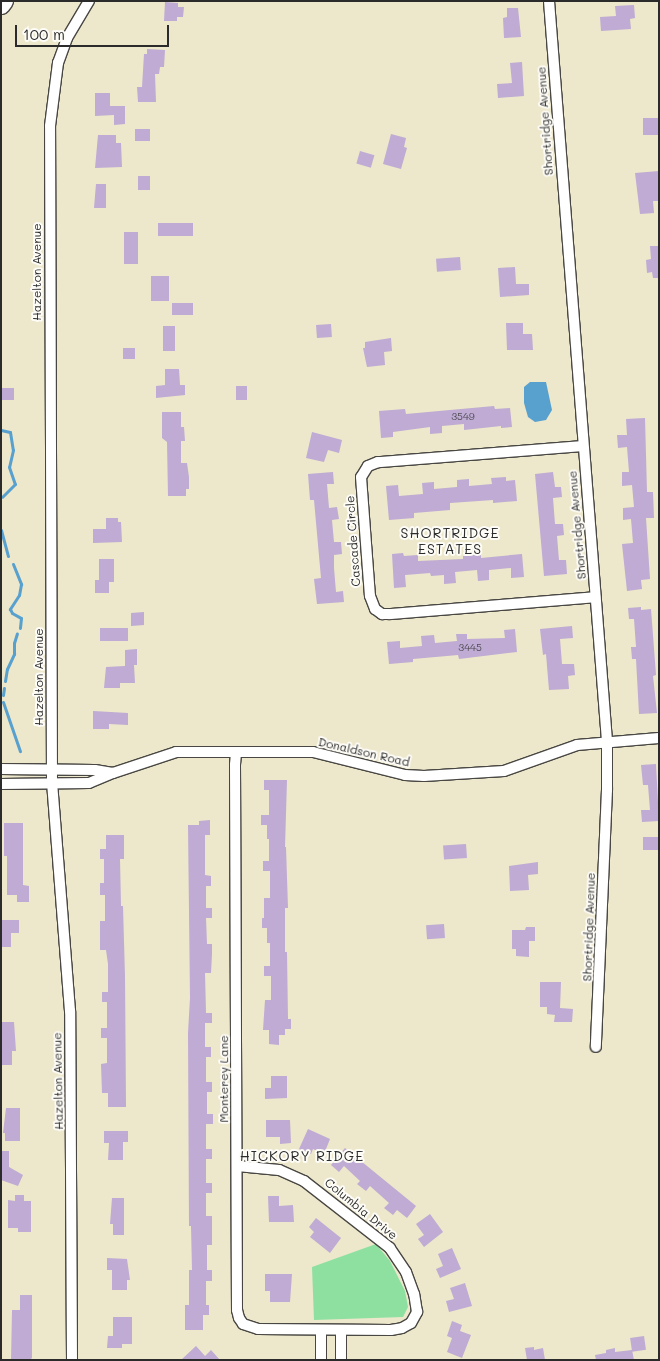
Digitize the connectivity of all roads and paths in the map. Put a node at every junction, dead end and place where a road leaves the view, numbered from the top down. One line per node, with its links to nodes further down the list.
1 (4, 1): 4 (highway)
2 (89, 1): 11 (street, Hazelton Avenue)
3 (549, 1): 5 (street, Shortridge Avenue)
4 (1, 5)
5 (583, 446): 6 (street, Shortridge Avenue); 6 (street, Cascade Circle)
6 (595, 597): 8 (street, Shortridge Avenue)
7 (659, 738): 8 (street, Donaldson Road)
8 (607, 741): 9 (street, Donaldson Road); 15 (street, Shortridge Avenue)
9 (236, 753): 12 (street, Donaldson Road); 16 (street, Monterey Lane)
10 (1, 769): 11 (street, Donaldson Road)
11 (52, 769): 12 (street, Donaldson Road); 13 (street, Hazelton Avenue)
12 (113, 773): 13 (street, Donaldson Road)
13 (52, 783): 14 (street, Donaldson Road); 19 (street, Hazelton Avenue)
14 (1, 784)
15 (596, 1047)
16 (237, 1166): 17 (street, Monterey Lane); 18 (street, Columbia Drive)
17 (321, 1330): 18 (street, Columbia Drive); 20 (street)
18 (342, 1330): 21 (street)
19 (72, 1360)
20 (321, 1360)
21 (342, 1360)

